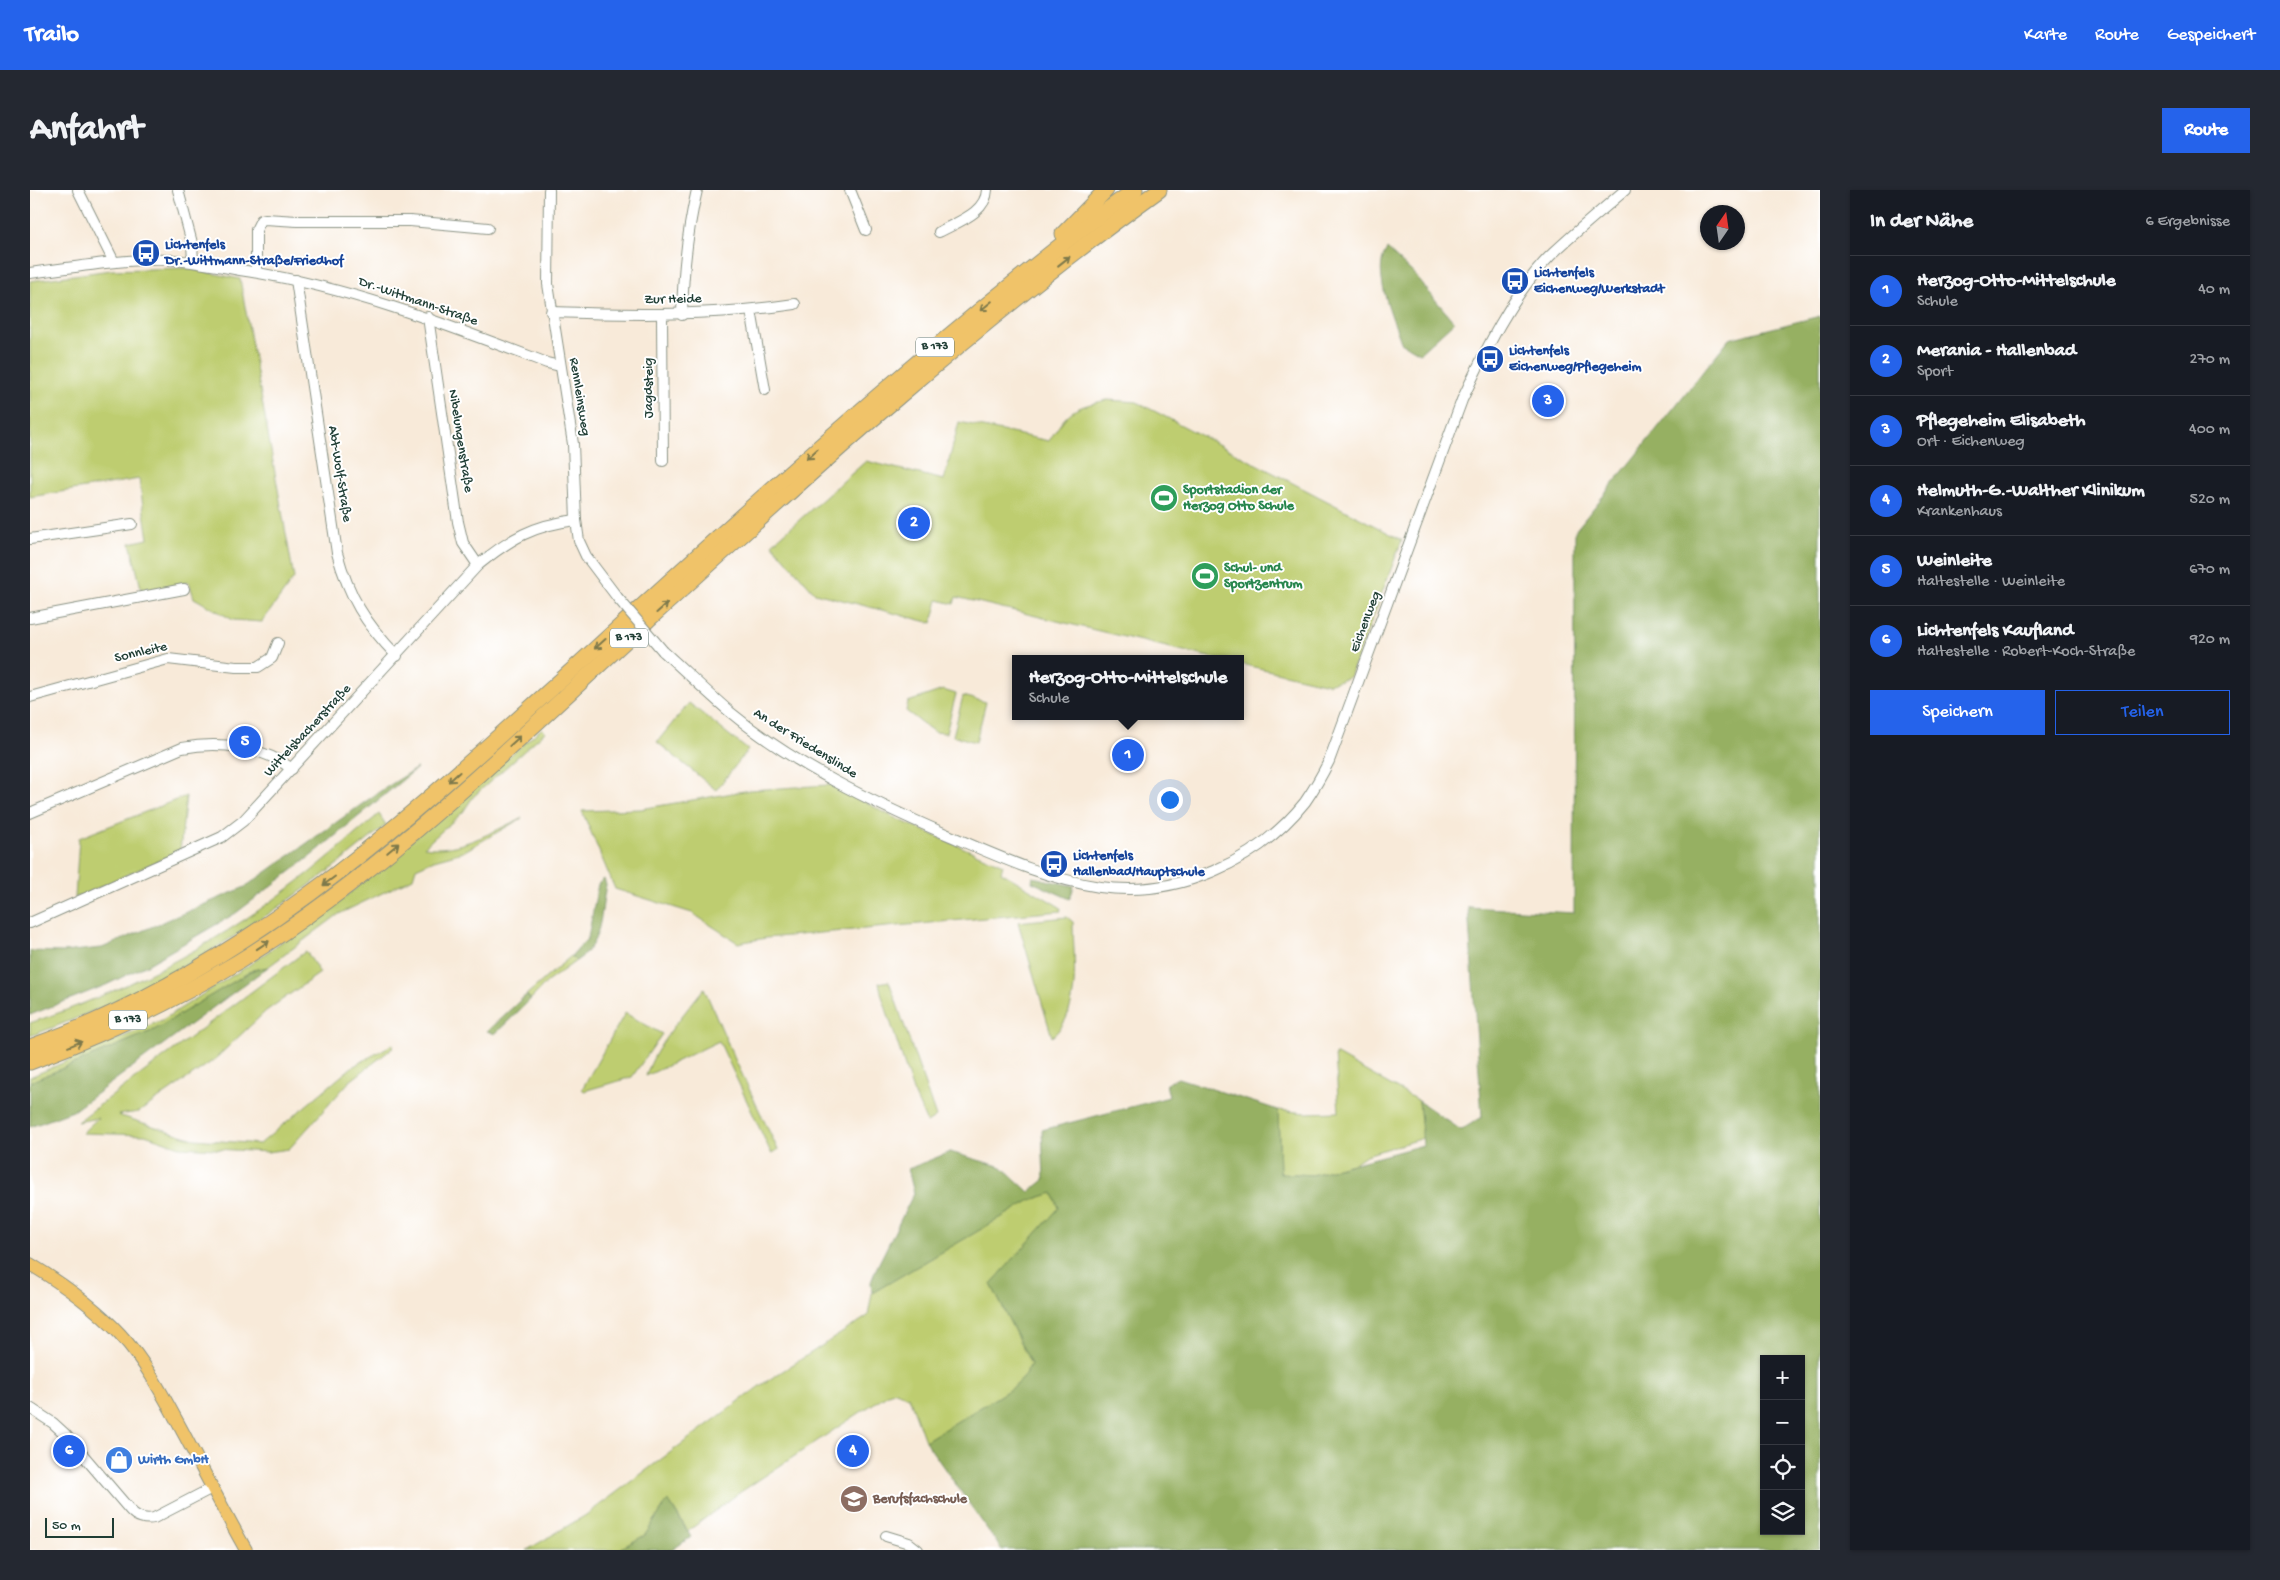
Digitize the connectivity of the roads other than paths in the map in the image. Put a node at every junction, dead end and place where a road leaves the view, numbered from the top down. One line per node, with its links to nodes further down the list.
1 (78, 190): 14 (street)
2 (178, 190): 15 (street)
3 (549, 190): 22 (street, Rennleinsweg)
4 (697, 190): 24 (street)
5 (850, 190): 12 (street)
6 (987, 190): 13 (street)
7 (1106, 190): 18 (highway)
8 (1135, 190): 18 (highway, B 173)
9 (1160, 190): 44 (highway, B 173, one-way to 9)
10 (1625, 190): 41 (street, Eichenweg)
11 (488, 228): 16 (street)
12 (866, 230)
13 (939, 232)
14 (114, 262): 15 (street, Dr.-Wittmann-Straße); 17 (street, Dr.-Wittmann-Straße)
15 (194, 262): 16 (street, Dr.-Wittmann-Straße)
16 (256, 272): 19 (street, Dr.-Wittmann-Straße)
17 (30, 273)
18 (1024, 275): 43 (highway, B 173, one-way to 43)
19 (296, 280): 25 (street, Dr.-Wittmann-Straße); 37 (street, Abt-Wolf-Straße)
20 (795, 304): 21 (street, Zur Heide)
21 (751, 310): 24 (street, Zur Heide); 27 (street)
22 (551, 312): 23 (street, Zur Heide); 26 (street, Rennleinsweg)
23 (662, 315): 24 (street, Zur Heide); 28 (street, Jagdsteig)
24 (682, 315)
25 (428, 317): 26 (street, Dr.-Wittmann-Straße); 32 (street, Nibelungenstraße)
26 (560, 366): 29 (street, Rennleinsweg)
27 (765, 390)
28 (663, 461)
29 (576, 520): 32 (street, Wittelsbacherstraße); 34 (street, Rennleinsweg)
30 (132, 524): 31 (street)
31 (30, 539)
32 (478, 565): 37 (street, Wittelsbacherstraße)
33 (184, 589): 35 (street)
34 (617, 597): 41 (street, An der Friedenslinde, bridge)
35 (30, 618)
36 (278, 643): 38 (street, Sonnleite)
37 (397, 656): 39 (street, Wittelsbacherstraße)
38 (30, 697)
39 (292, 769): 40 (street); 42 (street, Wittelsbacherstraße)
40 (30, 811)
41 (1014, 863)
42 (30, 924)
43 (30, 1047)
44 (30, 1062)
45 (30, 1264): 47 (main road)
46 (30, 1408): 47 (street)
47 (212, 1488): 49 (main road)
48 (886, 1536): 50 (street)
49 (246, 1550)
50 (918, 1550)

